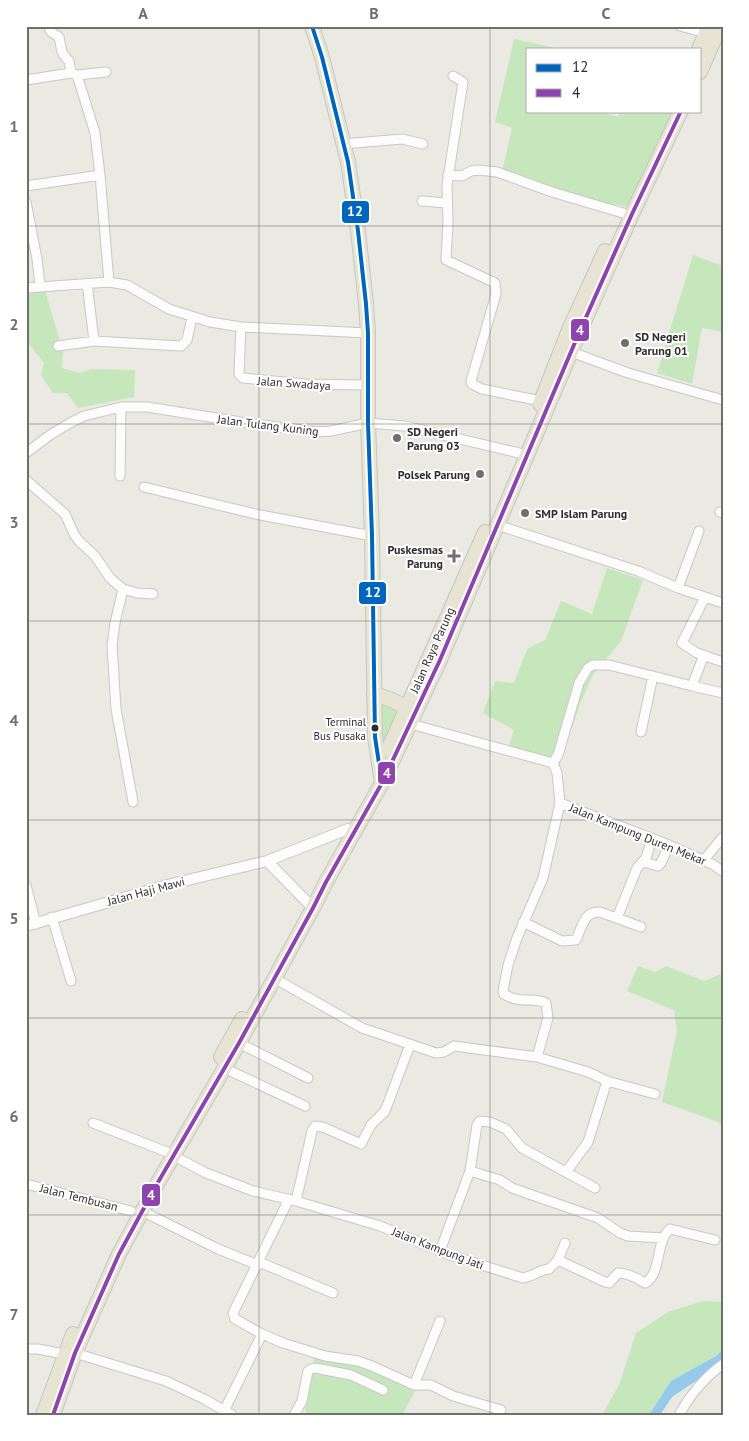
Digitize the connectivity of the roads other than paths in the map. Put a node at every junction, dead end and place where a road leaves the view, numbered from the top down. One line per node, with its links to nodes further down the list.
1 (48, 26): 9 (street)
2 (312, 26): 14 (main road)
3 (680, 26): 5 (street)
4 (720, 26): 7 (highway)
5 (707, 30): 6 (highway)
6 (699, 48)
7 (702, 67)
8 (106, 72): 9 (street)
9 (74, 74): 11 (street); 16 (street)
10 (453, 76): 17 (street)
11 (26, 80)
12 (671, 112): 22 (highway, Jalan Raya Parung)
13 (681, 112): 32 (highway, Jalan Raya Parung)
14 (343, 144): 15 (street); 29 (main road)
15 (423, 144)
16 (100, 175): 18 (street); 23 (street)
17 (448, 176): 21 (street); 22 (street)
18 (26, 186)
19 (422, 201): 21 (street)
20 (26, 202): 25 (street)
21 (447, 203): 35 (street)
22 (623, 213): 32 (highway, Jalan Raya Parung)
23 (109, 282): 24 (street); 27 (street)
24 (87, 283): 25 (street); 30 (street)
25 (40, 286): 26 (street)
26 (26, 288)
27 (192, 317): 28 (street); 30 (street)
28 (241, 327): 29 (street); 33 (street, Jalan Swadaya)
29 (368, 333): 33 (main road)
30 (94, 341): 31 (street)
31 (58, 346)
32 (567, 350): 34 (street); 35 (highway, Jalan Raya Parung); 43 (highway, Jalan Raya Parung)
33 (367, 385): 37 (main road)
34 (723, 400)
35 (541, 401): 38 (highway, Jalan Raya Parung)
36 (121, 407): 37 (street, Jalan Tulang Kuning); 39 (street, Jalan Tulang Kuning); 40 (street)
37 (368, 423): 38 (street, Jalan Tulang Kuning); 45 (main road)
38 (519, 453): 46 (highway, Jalan Raya Parung)
39 (26, 454)
40 (120, 476)
41 (26, 480): 48 (street)
42 (144, 487): 45 (street)
43 (497, 525): 46 (highway, Jalan Raya Parung); 47 (street)
44 (699, 531): 47 (street)
45 (372, 536): 57 (main road)
46 (483, 549): 58 (highway, Jalan Raya Parung)
47 (678, 588): 50 (street)
48 (123, 589): 49 (street); 63 (street)
49 (153, 594)
50 (705, 597): 51 (street); 52 (street)
51 (723, 604)
52 (704, 655): 53 (street); 55 (street)
53 (723, 662)
54 (653, 676): 55 (street); 59 (street); 60 (street)
55 (692, 686): 56 (street)
56 (723, 693)
57 (374, 694): 58 (highway); 61 (main road)
58 (408, 716): 60 (street); 61 (highway, Jalan Raya Parung); 62 (highway, Jalan Raya Parung)
59 (641, 732)
60 (553, 763): 64 (street, Jalan Kampung Duren Mekar)
61 (380, 768): 62 (main road); 65 (highway, Jalan Raya Parung)
62 (382, 783): 74 (highway, Jalan Raya Parung)
63 (133, 802)
64 (560, 803): 66 (street, Jalan Kampung Duren Mekar); 77 (street)
65 (348, 829): 70 (street, Jalan Haji Mawi); 74 (highway, Jalan Raya Parung)
66 (652, 838): 68 (street, Jalan Kampung Duren Mekar); 71 (street)
67 (722, 838): 69 (street)
68 (669, 845): 69 (street, Jalan Kampung Duren Mekar); 71 (street)
69 (704, 860): 72 (street, Jalan Kampung Duren Mekar)
70 (267, 861): 74 (street); 75 (street, Jalan Haji Mawi)
71 (644, 862): 76 (street)
72 (723, 872)
73 (26, 885): 78 (street)
74 (310, 905): 80 (highway, Jalan Raya Parung); 91 (highway, Jalan Raya Parung)
75 (52, 917): 78 (street, Jalan Haji Mawi); 81 (street)
76 (617, 918): 77 (street); 79 (street)
77 (523, 922): 84 (street)
78 (31, 925)
79 (641, 927)
80 (274, 978): 82 (highway, Jalan Raya Parung); 83 (street)
81 (71, 981)
82 (239, 1043): 85 (highway, Jalan Raya Parung); 86 (street)
83 (410, 1045): 84 (street); 96 (street)
84 (537, 1057): 87 (street)
85 (224, 1068): 89 (street); 91 (highway, Jalan Raya Parung)
86 (308, 1078)
87 (607, 1081): 88 (street); 93 (street)
88 (655, 1094)
89 (305, 1106)
90 (93, 1123): 91 (street, Jalan Kampung Jati)
91 (170, 1154): 96 (street, Jalan Kampung Jati); 97 (highway, Jalan Raya Parung)
92 (470, 1171): 93 (street); 98 (street); 101 (street)
93 (566, 1172): 95 (street)
94 (26, 1184): 97 (street, Jalan Tembusan)
95 (595, 1188)
96 (292, 1200): 101 (street, Jalan Kampung Jati); 103 (street)
97 (136, 1211): 103 (street, Jalan Tembusan); 108 (highway, Jalan Raya Parung)
98 (664, 1238): 99 (street); 102 (street)
99 (715, 1240)
100 (565, 1243): 102 (street)
101 (440, 1251): 102 (street, Jalan Kampung Jati)
102 (558, 1260)
103 (258, 1264): 104 (street, Jalan Tembusan); 106 (street)
104 (332, 1293)
105 (440, 1321): 110 (street)
106 (262, 1334): 110 (street); 113 (street)
107 (26, 1349): 108 (street)
108 (70, 1353): 113 (street); 114 (highway, Jalan Raya Parung); 115 (highway, Jalan Raya Parung)
109 (723, 1364): 117 (street)
110 (414, 1385): 112 (street)
111 (383, 1390): 116 (street)
112 (501, 1410)
113 (228, 1412)
114 (42, 1415)
115 (53, 1415)
116 (294, 1415)
117 (679, 1415)

